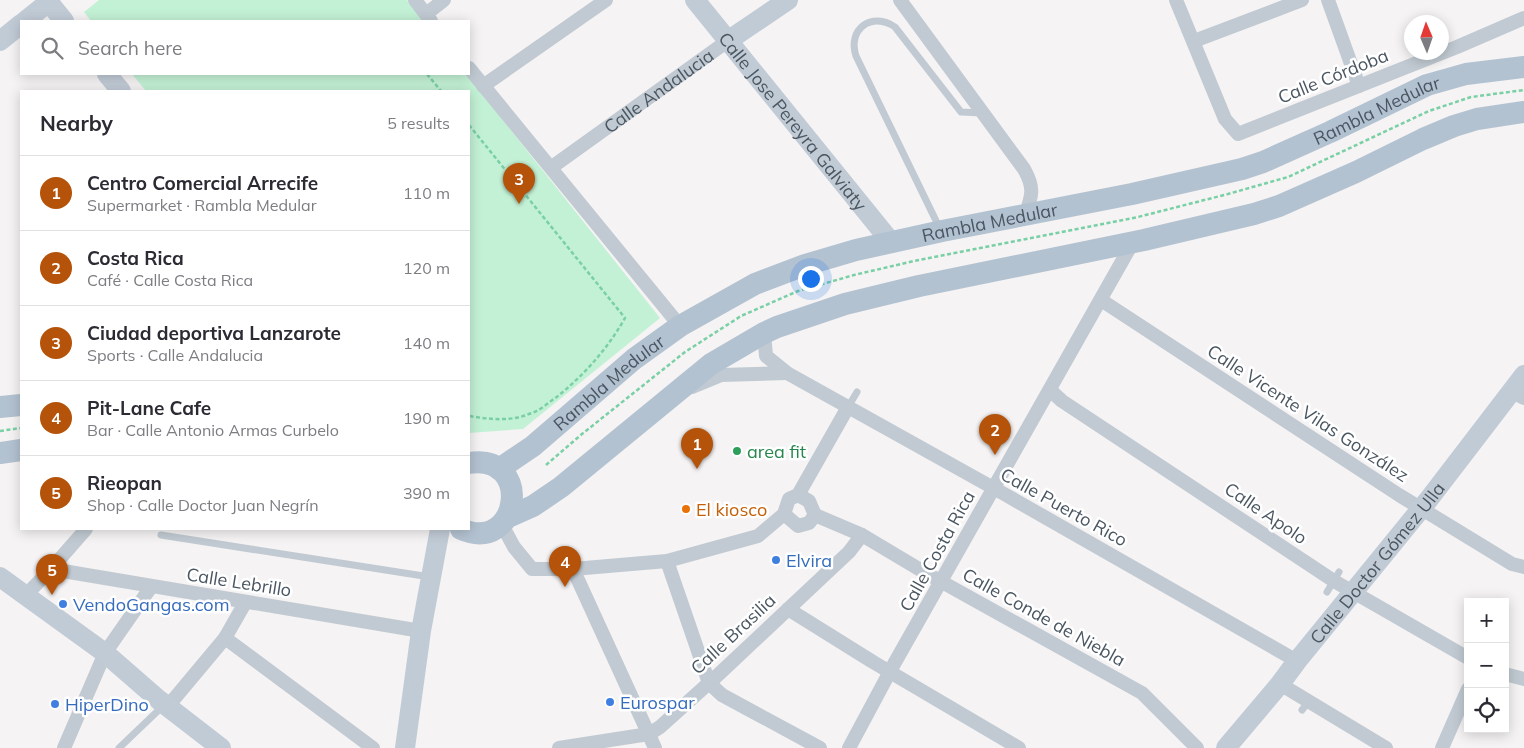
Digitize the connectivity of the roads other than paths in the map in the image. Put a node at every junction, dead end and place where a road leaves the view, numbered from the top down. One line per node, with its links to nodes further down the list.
1 (415, 0): 11 (street)
2 (444, 0): 11 (street)
3 (606, 0): 22 (street)
4 (695, 0): 16 (street, Calle Jose Pereyra Galviaty)
5 (788, 0): 16 (street, Calle Andalucia)
6 (900, 0): 26 (street)
7 (1176, 0): 18 (street)
8 (1302, 0): 18 (street)
9 (1328, 0): 23 (street)
10 (48, 1): 13 (street); 14 (street)
11 (428, 18)
12 (1524, 18): 23 (street, Calle Córdoba)
13 (26, 20)
14 (63, 20)
15 (20, 25): 17 (street)
16 (729, 40): 27 (street, Calle Andalucia); 31 (street, Calle Jose Pereyra Galviaty)
17 (0, 41)
18 (1194, 41): 23 (street, Calle Córdoba)
19 (1524, 67): 28 (main road, Rambla Medular)
20 (470, 69): 22 (street)
21 (108, 75): 24 (street)
22 (483, 86): 27 (street)
23 (1359, 86)
24 (120, 90)
25 (1524, 112): 30 (main road)
26 (983, 113): 28 (street); 29 (lane)
27 (552, 167): 33 (street)
28 (1025, 216): 29 (main road, Rambla Medular)
29 (942, 231): 31 (main road, Rambla Medular)
30 (1136, 232): 32 (street, Calle Costa Rica); 34 (main road)
31 (891, 242): 33 (main road, Rambla Medular)
32 (1100, 300): 37 (street, Calle Costa Rica); 50 (street, Calle Vicente Vilas González)
33 (680, 326): 47 (main road, Rambla Medular)
34 (764, 333): 35 (street, Calle Puerto Rico); 39 (main road)
35 (786, 373): 39 (street); 43 (street, Calle Puerto Rico)
36 (1524, 375): 40 (street, Calle Doctor Gómez Ulla)
37 (1050, 390): 48 (street, Calle Costa Rica); 67 (street, Calle Apolo)
38 (857, 392): 43 (lane)
39 (675, 394): 53 (main road)
40 (1518, 395): 50 (street, Calle Doctor Gómez Ulla)
41 (20, 405): 42 (main road)
42 (0, 407)
43 (848, 407): 48 (street, Calle Puerto Rico); 49 (street)
44 (20, 450): 45 (main road)
45 (0, 453)
46 (470, 463): 47 (main road)
47 (499, 469): 53 (main road)
48 (993, 489): 65 (street, Calle Costa Rica); 75 (street, Calle Puerto Rico)
49 (798, 495): 51 (street); 52 (street)
50 (1421, 509): 60 (street, Calle Vicente Vilas González); 67 (street, Calle Doctor Gómez Ulla)
51 (784, 514): 52 (street); 59 (street)
52 (815, 515): 57 (street, Calle Conde de Niebla)
53 (504, 521): 56 (main road); 61 (street)
54 (85, 530): 62 (street)
55 (440, 530): 64 (street)
56 (464, 530)
57 (862, 535): 65 (street, Calle Conde de Niebla); 70 (street, Calle Brasilia)
58 (162, 536): 64 (lane)
59 (667, 561): 61 (street); 79 (street)
60 (1524, 567)
61 (573, 569): 83 (street)
62 (51, 570): 66 (street, Calle Lebrillo); 68 (street)
63 (0, 577): 68 (street)
64 (430, 577): 71 (street)
65 (942, 581): 76 (street, Calle Costa Rica); 95 (street, Calle Conde de Niebla)
66 (152, 587): 69 (street, Calle Lebrillo); 73 (street)
67 (1353, 592): 74 (street, Calle Apolo); 75 (street, Calle Doctor Gómez Ulla)
68 (26, 595): 73 (street)
69 (245, 602): 71 (street, Calle Lebrillo); 72 (street)
70 (788, 609): 76 (street); 79 (street, Calle Brasilia)
71 (421, 631): 89 (street)
72 (225, 638): 82 (street); 88 (street)
73 (105, 653): 82 (street); 85 (street)
74 (1464, 656)
75 (1297, 661): 80 (street, Calle Doctor Gómez Ulla)
76 (890, 672): 93 (street, Calle Costa Rica); 94 (street)
77 (1509, 675): 78 (street)
78 (1524, 679)
79 (708, 683): 83 (street, Calle Brasilia); 84 (street)
80 (1280, 684): 96 (street, Calle Doctor Gómez Ulla); 97 (street)
81 (1464, 698): 98 (street)
82 (165, 704): 86 (lane); 87 (street)
83 (648, 734): 90 (street, Calle Brasilia); 91 (street)
84 (802, 744): 92 (street)
85 (64, 748)
86 (120, 748)
87 (221, 748)
88 (373, 748)
89 (406, 748)
90 (559, 748)
91 (655, 748)
92 (820, 748)
93 (849, 748)
94 (1019, 748)
95 (1198, 748)
96 (1226, 748)
97 (1386, 748)
98 (1442, 748)

